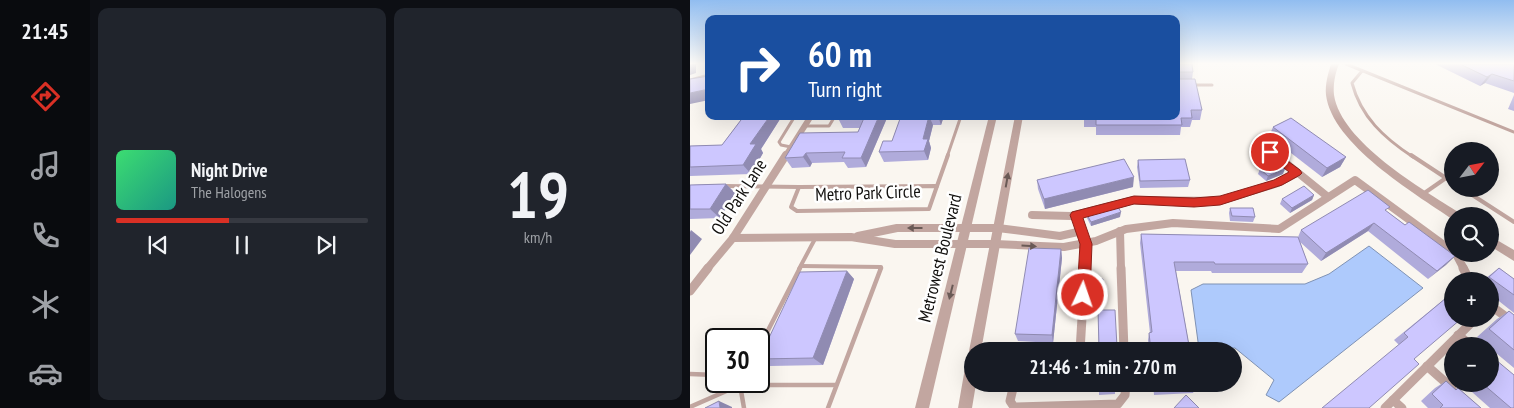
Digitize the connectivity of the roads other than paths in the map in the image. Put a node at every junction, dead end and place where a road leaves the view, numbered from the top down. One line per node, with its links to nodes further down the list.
1 (1331, 83): 23 (street)
2 (1352, 83): 17 (lane)
3 (1392, 83): 13 (lane)
4 (1191, 85): 5 (lane)
5 (1212, 85)
6 (792, 120): 14 (lane)
7 (808, 120): 12 (street, Old Park Lane)
8 (833, 120): 12 (lane)
9 (960, 120): 20 (lane)
10 (992, 120): 30 (street, Metrowest Boulevard)
11 (1018, 120): 31 (street, one-way to 11)
12 (804, 126): 14 (street, Old Park Lane)
13 (1514, 132)
14 (791, 147): 21 (street, Old Park Lane)
15 (1270, 152): 16 (street)
16 (1297, 173): 24 (street); 28 (street)
17 (1444, 177)
18 (1444, 179): 23 (lane)
19 (718, 186): 21 (lane, Metro Park Circle)
20 (937, 186): 22 (lane, Metro Park Circle); 22 (lane, Metro Park Circle)
21 (765, 187): 22 (lane, Metro Park Circle); 35 (street, Old Park Lane)
22 (799, 187)
23 (1423, 194): 26 (street)
24 (1328, 197): 33 (street, Metro Park Circle); 40 (street, Metro Park Circle)
25 (1476, 198): 29 (lane)
26 (1444, 208)
27 (1032, 215): 28 (street)
28 (1076, 215): 32 (street)
29 (1514, 222)
30 (967, 228): 31 (street, Metro Park Circle); 34 (street, Metro Park Circle, one-way to 34); 39 (street, Metrowest Boulevard)
31 (998, 228): 32 (street, Metro Park Circle); 37 (street)
32 (1082, 231): 38 (street)
33 (1120, 231): 38 (street, Metro Park Circle); 53 (street)
34 (851, 237): 36 (street, Metro Park Circle); 39 (street, Metro Park Circle)
35 (733, 238): 36 (street, Metro Park Circle); 44 (street, Old Park Lane)
36 (816, 238): 43 (lane)
37 (995, 244): 38 (street, Metro Park Circle, one-way to 38); 39 (street, Metro Park Circle); 51 (street)
38 (1086, 244): 52 (street)
39 (963, 245): 69 (street, Metrowest Boulevard, one-way to 69)
40 (1444, 245)
41 (1499, 246): 42 (street)
42 (1514, 256)
43 (802, 266): 48 (lane); 58 (lane)
44 (690, 291)
45 (1499, 312): 46 (street)
46 (1514, 323)
47 (1466, 327): 49 (street)
48 (769, 328)
49 (1458, 335): 50 (street); 54 (street)
50 (1461, 337)
51 (978, 342)
52 (1081, 342)
53 (1124, 342)
54 (1427, 366): 64 (street); 65 (street)
55 (690, 374): 56 (lane)
56 (705, 375)
57 (770, 384): 58 (lane)
58 (836, 385): 68 (lane)
59 (968, 392): 70 (street)
60 (1012, 392): 61 (street)
61 (1126, 392)
62 (720, 393): 66 (lane)
63 (742, 393): 67 (lane)
64 (1461, 396)
65 (1394, 400): 71 (street); 72 (street)
66 (690, 407)
67 (744, 408)
68 (828, 408)
69 (922, 408)
70 (965, 408)
71 (1385, 408)
72 (1402, 408)

